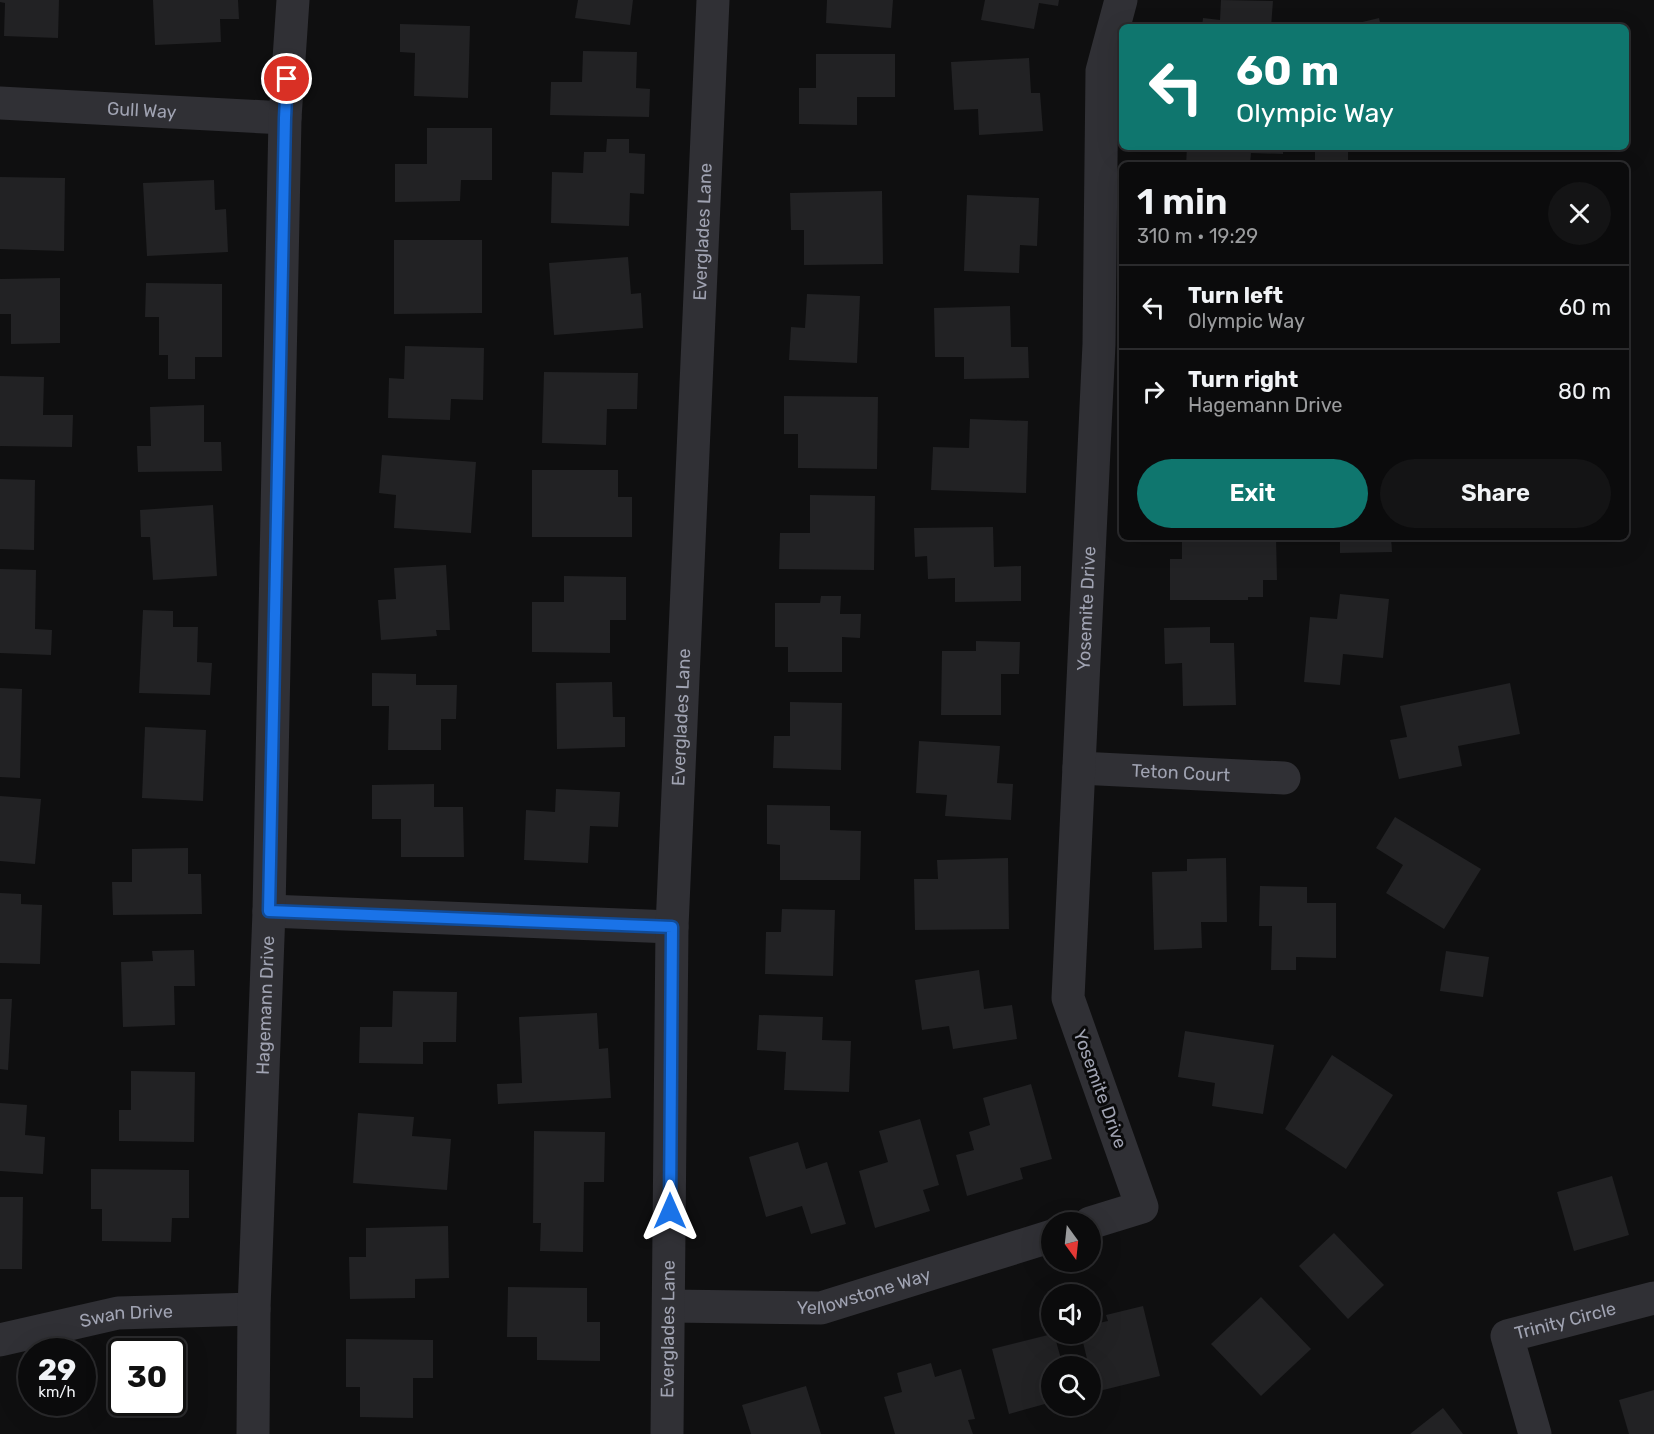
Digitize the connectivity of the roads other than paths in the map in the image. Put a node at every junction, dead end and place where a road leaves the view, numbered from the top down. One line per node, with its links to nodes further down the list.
1 (293, 0): 5 (street, Hagemann Drive)
2 (712, 0): 10 (street, Everglades Lane)
3 (1121, 0): 6 (street, Yosemite Drive)
4 (0, 103): 5 (street, Gull Way)
5 (285, 118): 9 (street, Hagemann Drive)
6 (1111, 344): 7 (street, Yosemite Drive)
7 (1079, 768): 8 (street, Teton Court); 11 (street, Yosemite Drive)
8 (1284, 778)
9 (269, 911): 10 (street); 15 (street, Hagemann Drive)
10 (672, 927): 14 (street, Everglades Lane)
11 (1101, 1220)
12 (1041, 1239): 14 (street, Yellowstone Way)
13 (1654, 1298): 19 (street, Trinity Circle)
14 (670, 1306): 18 (street, Everglades Lane)
15 (254, 1309): 16 (street, Swan Drive); 17 (street, Hagemann Drive)
16 (0, 1341)
17 (253, 1434)
18 (667, 1434)
19 (1535, 1434)

